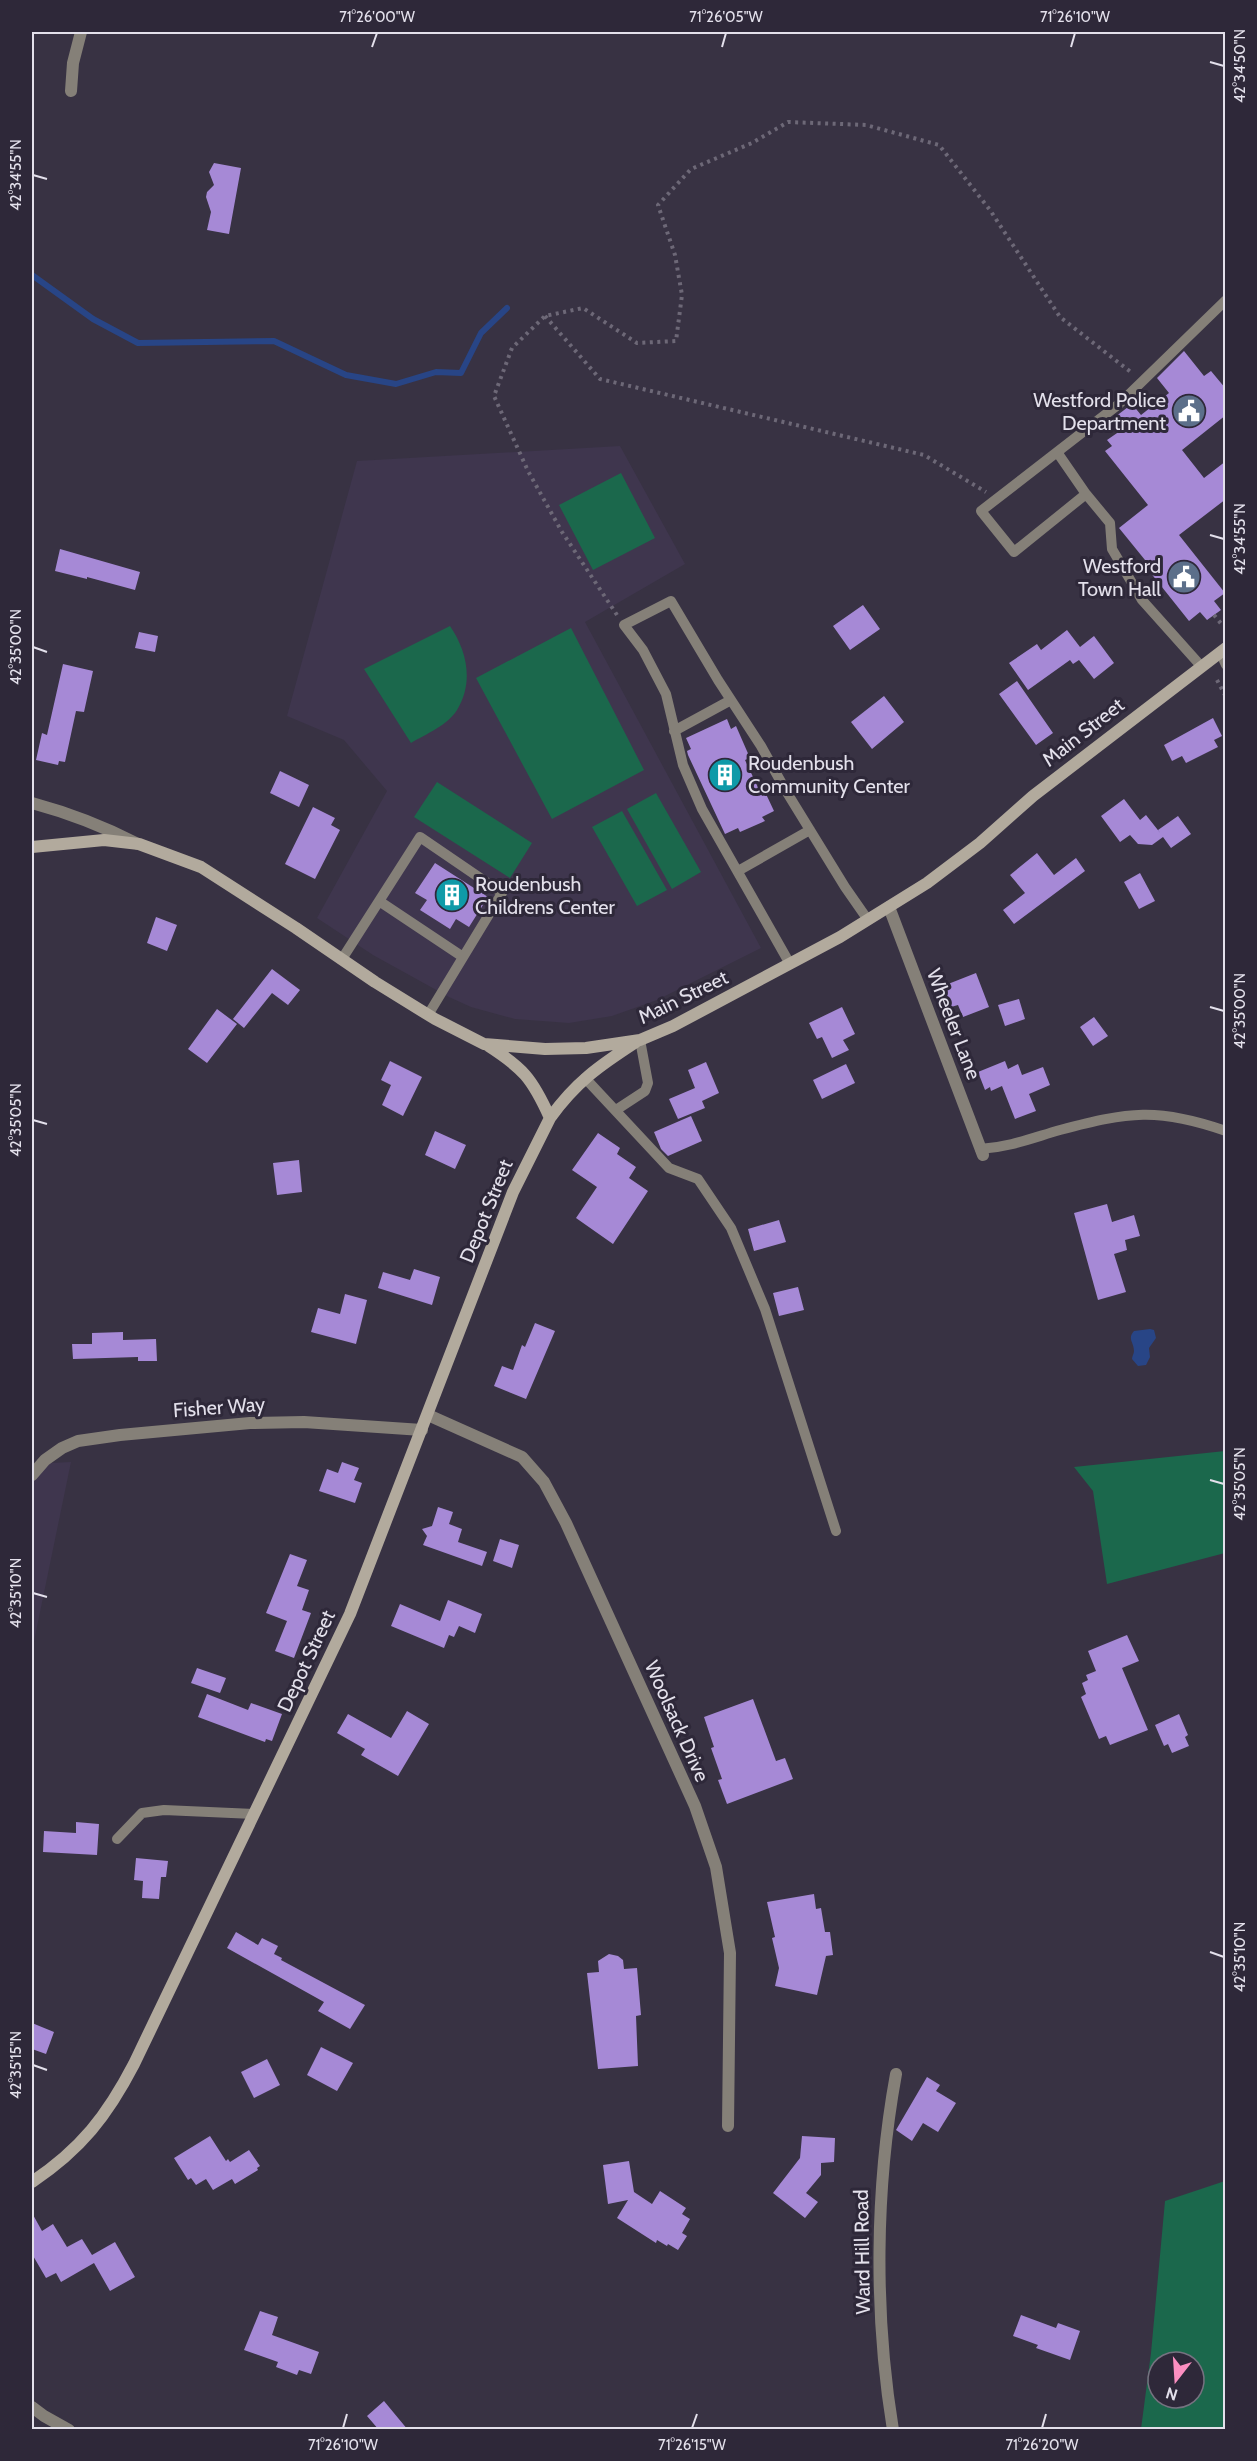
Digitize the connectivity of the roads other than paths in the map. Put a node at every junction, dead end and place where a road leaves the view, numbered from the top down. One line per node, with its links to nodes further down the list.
1 (81, 32): 2 (street)
2 (71, 91)
3 (1225, 302): 4 (lane)
4 (1057, 452): 5 (lane); 5 (lane)
5 (1086, 494): 8 (lane)
6 (1223, 650): 7 (lane); 8 (main road, Main Street)
7 (1226, 665)
8 (1201, 666): 17 (main road, Main Street)
9 (731, 700): 10 (lane); 10 (lane); 12 (lane)
10 (674, 731): 15 (lane)
11 (32, 803): 13 (street)
12 (810, 830): 15 (lane); 18 (lane)
13 (139, 844): 14 (main road, Main Street); 20 (main road, Main Street)
14 (32, 847)
15 (738, 871): 21 (lane)
16 (379, 901): 19 (lane); 19 (lane); 20 (lane)
17 (889, 908): 18 (main road, Main Street); 29 (street, Wheeler Lane)
18 (868, 920): 21 (main road, Main Street)
19 (463, 957): 22 (lane)
20 (342, 959): 22 (main road, Main Street)
21 (790, 964): 23 (main road, Main Street)
22 (428, 1015): 24 (main road, Main Street)
23 (640, 1040): 24 (main road, Main Street); 25 (main road, Depot Street); 26 (lane)
24 (484, 1044): 27 (main road)
25 (585, 1078): 26 (lane); 27 (main road, Depot Street)
26 (616, 1110): 33 (lane)
27 (550, 1118): 30 (main road, Depot Street)
28 (1226, 1131): 29 (lane)
29 (981, 1152)
30 (428, 1415): 31 (main road, Depot Street); 37 (street, Woolsack Drive)
31 (422, 1430): 32 (street, Fisher Way); 34 (main road, Depot Street)
32 (32, 1475)
33 (836, 1531)
34 (254, 1814): 35 (lane); 38 (main road, Depot Street)
35 (117, 1839)
36 (896, 2074): 41 (street, Ward Hill Road)
37 (728, 2126)
38 (32, 2182)
39 (32, 2406): 40 (street)
40 (69, 2430)
41 (893, 2430)

